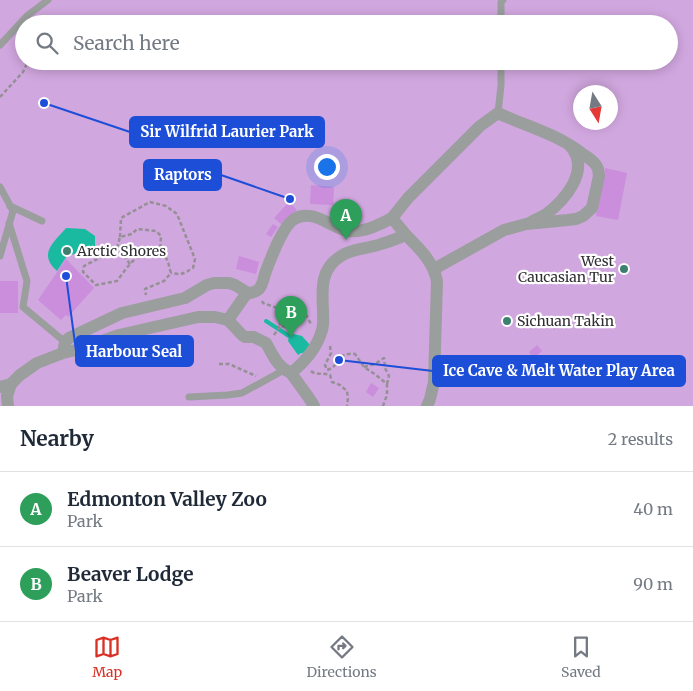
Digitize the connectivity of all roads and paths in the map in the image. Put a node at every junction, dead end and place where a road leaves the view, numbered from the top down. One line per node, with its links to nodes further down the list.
1 (48, 0): 3 (lane)
2 (503, 0): 4 (lane)
3 (28, 15)
4 (501, 15)
5 (15, 29): 6 (lane)
6 (0, 45)
7 (24, 70): 9 (path)
8 (501, 70): 10 (lane)
9 (0, 97)
10 (498, 113): 11 (street); 14 (street)
11 (566, 142): 17 (street); 17 (street)
12 (0, 187): 13 (lane)
13 (10, 206): 15 (lane); 16 (lane)
14 (392, 218): 18 (street); 26 (street)
15 (42, 221)
16 (9, 223): 22 (lane); 32 (lane)
17 (526, 224): 24 (street)
18 (406, 235): 24 (street); 33 (street)
19 (120, 237): 20 (path); 21 (path); 25 (path)
20 (117, 248): 23 (path); 23 (path)
21 (160, 252): 23 (path); 25 (path)
22 (0, 256)
23 (130, 264)
24 (434, 269): 45 (street)
25 (171, 273): 27 (path)
26 (253, 292): 27 (street); 28 (street); 29 (path)
27 (148, 306): 30 (street); 32 (street)
28 (228, 320): 30 (street); 36 (street)
29 (280, 326): 31 (path); 33 (path)
30 (151, 329): 32 (street)
31 (275, 333)
32 (64, 348): 39 (street)
33 (313, 348): 35 (path); 36 (street); 43 (path)
34 (218, 364): 37 (path)
35 (364, 367): 38 (path); 38 (path)
36 (288, 371): 40 (lane); 42 (street)
37 (256, 376)
38 (387, 384): 44 (path)
39 (5, 386): 41 (street)
40 (189, 397)
41 (8, 406)
42 (314, 406)
43 (347, 406)
44 (383, 406)
45 (427, 406)

